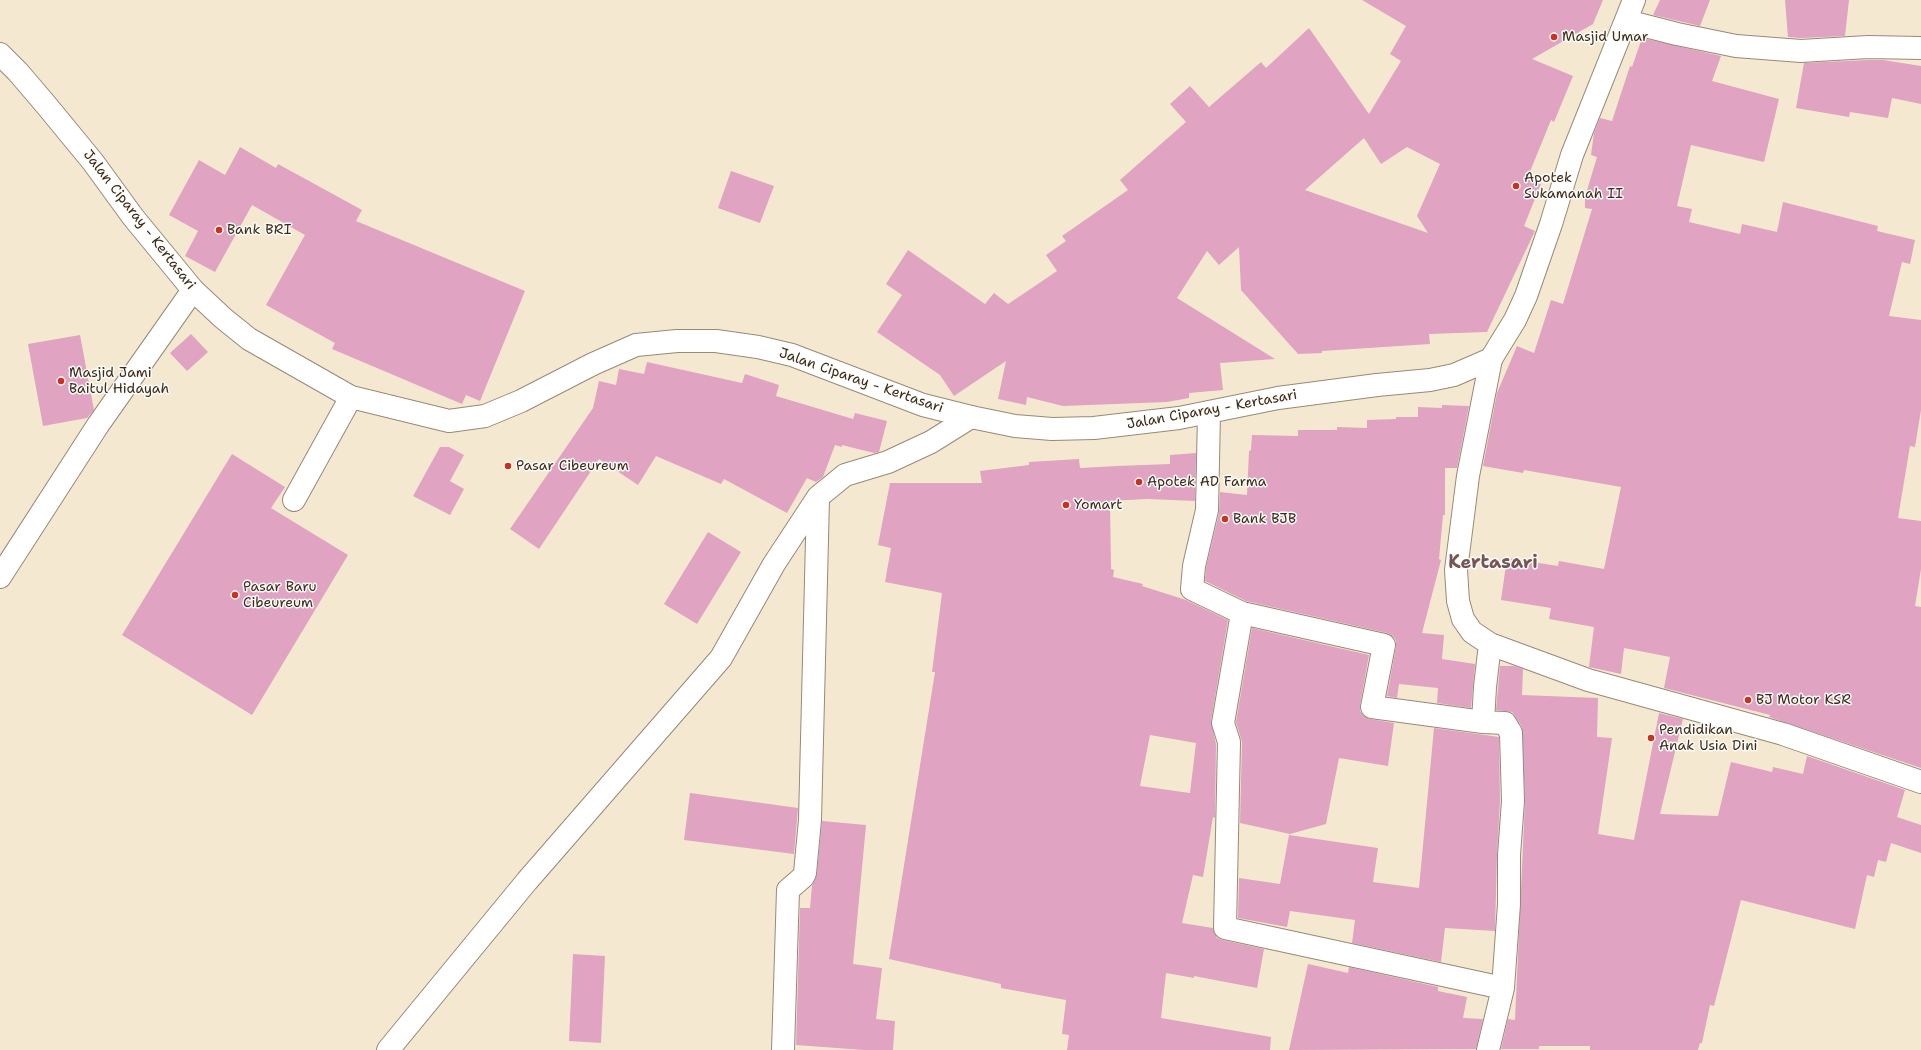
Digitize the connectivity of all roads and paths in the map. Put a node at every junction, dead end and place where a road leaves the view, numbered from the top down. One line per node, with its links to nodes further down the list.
1 (1634, 0): 2 (street)
2 (1626, 20): 3 (street); 6 (street)
3 (1921, 48)
4 (0, 54): 5 (street, Jalan Ciparay - Kertasari)
5 (193, 290): 7 (street, Jalan Ciparay - Kertasari); 12 (street)
6 (1491, 359): 8 (street, Jalan Ciparay - Kertasari); 14 (street)
7 (351, 397): 9 (street, Jalan Ciparay - Kertasari); 11 (street)
8 (1209, 413): 9 (street, Jalan Ciparay - Kertasari); 13 (street)
9 (971, 417): 10 (street)
10 (818, 496): 18 (street); 19 (street)
11 (294, 500)
12 (0, 577)
13 (1242, 613): 15 (street); 17 (street)
14 (1490, 644): 15 (street); 16 (street)
15 (1483, 722): 17 (street)
16 (1921, 782)
17 (1503, 988): 20 (street)
18 (388, 1050)
19 (783, 1050)
20 (1488, 1050)

